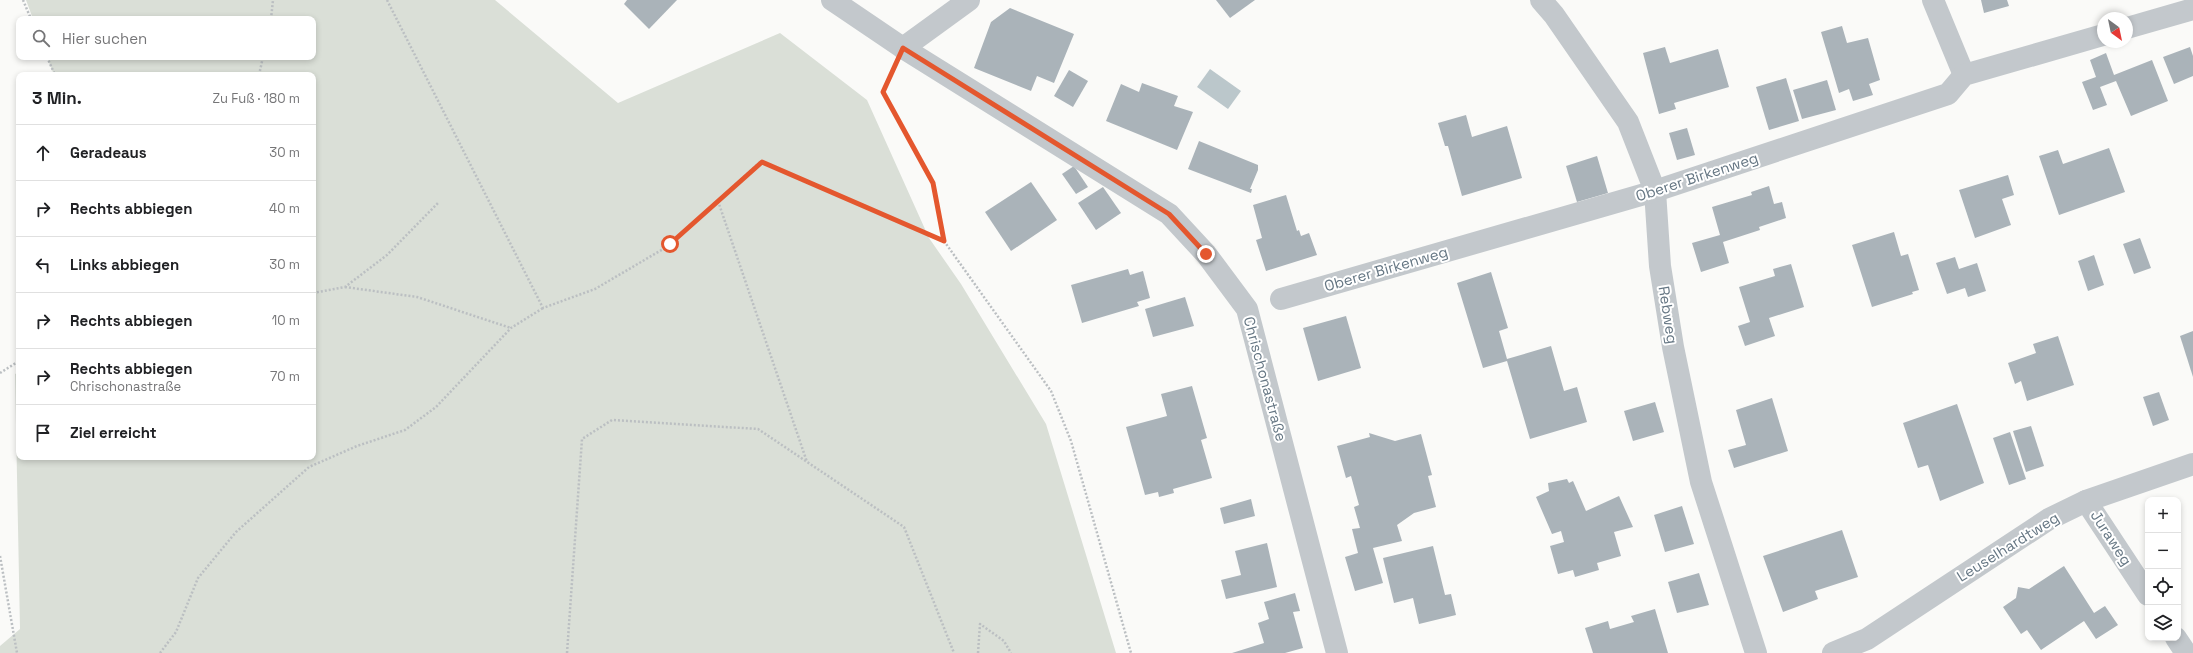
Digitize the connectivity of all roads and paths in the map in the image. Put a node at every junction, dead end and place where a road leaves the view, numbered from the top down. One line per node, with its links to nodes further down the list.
1 (23, 0): 9 (path)
2 (273, 0): 10 (path)
3 (387, 0): 26 (path)
4 (832, 0): 13 (street, Chrischonastraße)
5 (969, 0): 13 (street)
6 (1541, 0): 19 (street, Rebweg)
7 (1933, 0): 18 (street)
8 (2193, 9): 11 (street)
9 (30, 16)
10 (271, 16)
11 (2133, 26)
12 (2097, 37): 18 (street)
13 (903, 48): 22 (path); 25 (street, Chrischonastraße)
14 (48, 60): 16 (path)
15 (262, 60): 17 (path)
16 (54, 72)
17 (260, 72)
18 (1964, 75): 19 (street, Oberer Birkenweg)
19 (1655, 191): 25 (street, Oberer Birkenweg); 44 (street, Rebweg)
20 (718, 201): 22 (path); 26 (path); 30 (path)
21 (438, 203): 23 (path)
22 (944, 241): 42 (path)
23 (345, 287): 24 (path); 27 (path)
24 (316, 292)
25 (1263, 304): 43 (street, Chrischonastraße)
26 (543, 308): 27 (path)
27 (511, 328): 37 (path)
28 (16, 363): 29 (path)
29 (0, 373)
30 (807, 462): 38 (path); 39 (path)
31 (2193, 464): 32 (street, Leuselhardtweg)
32 (2086, 501): 34 (street, Juraweg); 45 (street, Leuselhardtweg)
33 (0, 556): 36 (path)
34 (2145, 590)
35 (2178, 641): 46 (street)
36 (17, 653)
37 (160, 653)
38 (567, 653)
39 (954, 653)
40 (978, 653): 41 (path)
41 (1011, 653)
42 (1131, 653)
43 (1337, 653)
44 (1756, 653)
45 (1833, 653)
46 (2186, 653)

